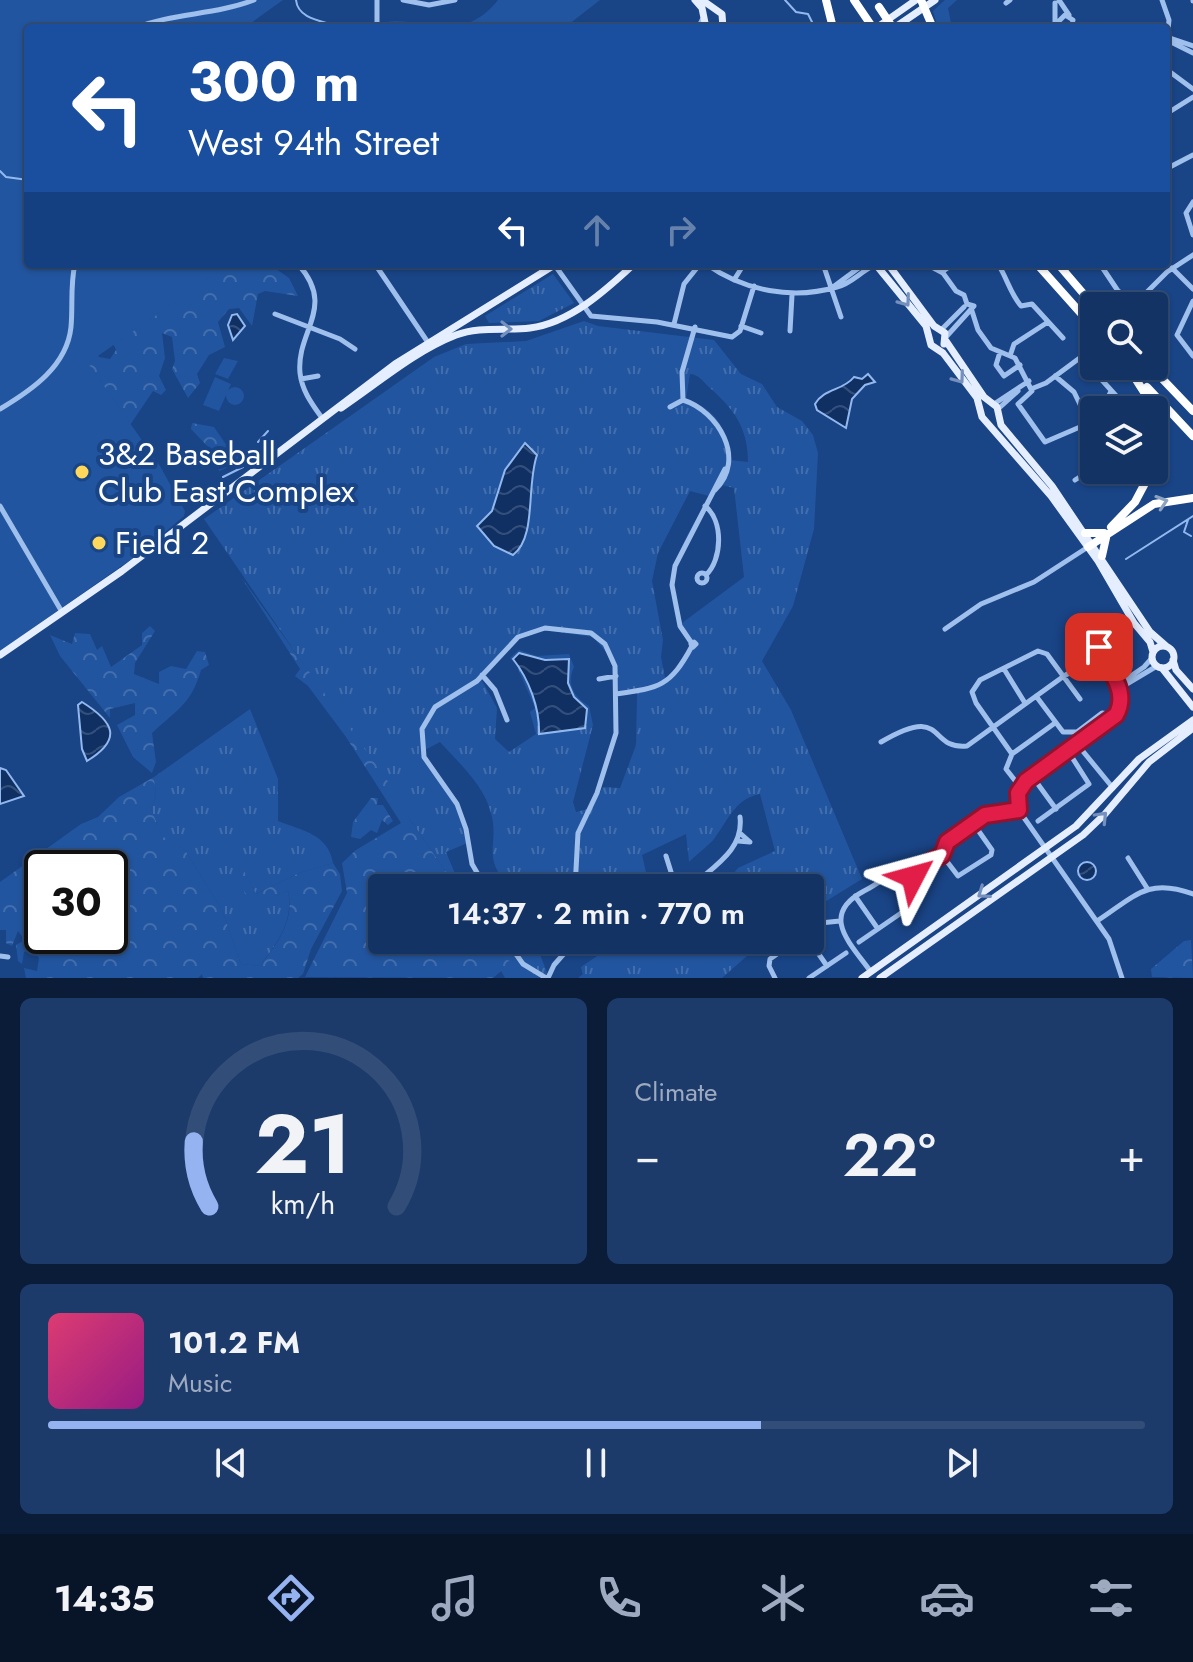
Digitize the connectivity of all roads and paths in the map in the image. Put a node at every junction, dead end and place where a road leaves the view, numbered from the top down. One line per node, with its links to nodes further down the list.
1 (254, 0): 18 (street)
2 (377, 0): 19 (street)
3 (403, 0): 12 (street)
4 (455, 0): 12 (street)
5 (695, 0): 17 (main road)
6 (702, 0): 15 (main road)
7 (826, 0): 21 (highway)
8 (854, 0): 22 (highway)
9 (935, 0): 13 (main road)
10 (1162, 0): 30 (street)
11 (1056, 1): 16 (street); 27 (street)
12 (419, 2)
13 (921, 2): 23 (main road); 25 (main road); 26 (highway)
14 (876, 4): 24 (highway, bridge)
15 (713, 9): 17 (main road); 20 (main road)
16 (1070, 16): 28 (street); 29 (street)
17 (704, 21)
18 (149, 24)
19 (377, 24)
20 (722, 24)
21 (832, 24)
22 (871, 24)
23 (881, 24)
24 (891, 24)
25 (898, 24)
26 (931, 24)
27 (1058, 24)
28 (1059, 24)
29 (1071, 24)
30 (1169, 24)
31 (1189, 45): 32 (street)
32 (1193, 53)
33 (1170, 71): 34 (street)
34 (1193, 89)
35 (1193, 97): 36 (street)
36 (1170, 111)
37 (1193, 155): 38 (street)
38 (1170, 167)
39 (1193, 202): 40 (street)
40 (1193, 235)
41 (1193, 255): 62 (street)
42 (75, 268): 107 (street)
43 (300, 268): 80 (street)
44 (378, 268): 86 (street)
45 (549, 268): 86 (main road)
46 (558, 268): 71 (street)
47 (623, 268): 71 (main road)
48 (699, 268): 77 (street)
49 (711, 268): 64 (street)
50 (742, 268): 64 (street)
51 (824, 268): 66 (street)
52 (859, 268): 66 (street)
53 (873, 268): 66 (street)
54 (881, 268): 84 (main road, one-way to 84)
55 (882, 268): 83 (main road)
56 (934, 268): 63 (street)
57 (948, 268): 63 (street)
58 (1001, 268): 76 (street)
59 (1041, 268): 73 (highway)
60 (1061, 268): 68 (highway)
61 (1103, 268): 62 (street)
62 (1172, 268): 67 (street)
63 (942, 272): 72 (street)
64 (734, 280): 65 (street)
65 (754, 286): 69 (street); 78 (street)
66 (832, 288): 69 (street); 75 (street)
67 (1193, 289)
68 (1082, 292)
69 (792, 295): 81 (street)
70 (1193, 301): 91 (street)
71 (582, 305): 77 (street); 86 (main road, one-way to 71)
72 (968, 308): 83 (street); 89 (street)
73 (1080, 312)
74 (275, 314): 80 (street)
75 (841, 317)
76 (1048, 322): 85 (street); 90 (street)
77 (674, 324): 79 (street)
78 (741, 326): 79 (street); 82 (street)
79 (695, 327): 103 (street)
80 (311, 329): 88 (street); 95 (street)
81 (790, 331)
82 (761, 333)
83 (943, 335): 84 (main road); 87 (main road); 106 (main road)
84 (928, 338): 87 (main road)
85 (1063, 338)
86 (430, 346): 110 (main road)
87 (935, 347): 109 (main road, one-way to 109)
88 (355, 349)
89 (1000, 352): 90 (street); 92 (street)
90 (1010, 356): 92 (street)
91 (1193, 356)
92 (1020, 365): 98 (street)
93 (318, 376): 95 (street)
94 (1055, 376): 99 (street); 100 (street); 104 (street)
95 (301, 379): 110 (street)
96 (1141, 380): 113 (highway)
97 (1164, 380): 108 (highway)
98 (1029, 381): 99 (street); 106 (street)
99 (1031, 389): 112 (street)
100 (1111, 391): 101 (street); 102 (street)
101 (1109, 396)
102 (1116, 396)
103 (683, 400): 105 (street); 119 (street)
104 (1080, 403)
105 (670, 407)
106 (995, 407): 109 (main road); 111 (main road); 120 (main road)
107 (0, 409)
108 (1193, 409)
109 (980, 411): 111 (main road)
110 (322, 418): 125 (main road)
111 (986, 420): 122 (main road)
112 (1080, 426)
113 (1193, 436)
114 (1080, 477): 115 (street)
115 (1075, 480)
116 (1145, 484): 121 (highway)
117 (1193, 498): 121 (highway, one-way to 117)
118 (0, 506): 125 (street)
119 (705, 506): 124 (street); 141 (street)
120 (1085, 533): 121 (highway); 122 (main road)
121 (1106, 534): 122 (highway); 123 (highway)
122 (1091, 545): 123 (main road); 126 (street); 131 (main road)
123 (1102, 556): 128 (main road)
124 (706, 575)
125 (62, 612): 130 (main road)
126 (945, 629)
127 (1085, 630): 129 (street)
128 (1166, 646): 131 (main road); 132 (main road)
129 (1102, 654): 137 (street); 139 (street)
130 (0, 655)
131 (1152, 655): 133 (main road); 139 (street)
132 (1173, 660): 133 (main road); 140 (main road)
133 (1160, 667): 139 (street); 145 (main road)
134 (1004, 669): 137 (street); 144 (street); 150 (street)
135 (482, 675): 136 (street); 147 (street); 172 (street)
136 (616, 676): 138 (street); 141 (street)
137 (1064, 676): 142 (street); 143 (street)
138 (599, 679)
139 (1119, 686): 146 (street)
140 (1193, 689)
141 (616, 694): 173 (street)
142 (1036, 696): 144 (street); 149 (street)
143 (1080, 699)
144 (1025, 703): 150 (street)
145 (1193, 707)
146 (1116, 715): 149 (street); 153 (street)
147 (507, 720)
148 (1193, 720): 158 (main road)
149 (1055, 723): 155 (street)
150 (993, 727): 152 (street); 155 (street)
151 (1193, 728): 170 (main road, one-way to 151)
152 (881, 742)
153 (1077, 744): 154 (street); 158 (street)
154 (1068, 751): 156 (street); 160 (street)
155 (1012, 754): 157 (street)
156 (1032, 776): 157 (street); 160 (street)
157 (1020, 787): 159 (street)
158 (1113, 788): 161 (main road)
159 (1018, 808): 164 (street); 167 (street)
160 (1056, 809): 163 (street)
161 (1090, 815): 167 (main road); 170 (main road)
162 (740, 817): 165 (street)
163 (1038, 821)
164 (975, 826): 168 (street); 168 (street)
165 (741, 834): 166 (street); 166 (street)
166 (738, 841): 175 (street)
167 (1046, 848): 170 (street); 179 (main road); 185 (main road, one-way to 185)
168 (942, 855): 180 (street)
169 (666, 856): 174 (street)
170 (1051, 857): 179 (main road); 182 (street)
171 (1128, 858): 176 (street)
172 (478, 874)
173 (576, 874)
174 (672, 874)
175 (706, 874)
176 (1147, 888): 177 (street); 182 (street)
177 (1193, 894)
178 (855, 896): 180 (street); 181 (street); 184 (street)
179 (996, 896): 200 (main road)
180 (920, 900): 184 (street)
181 (840, 921): 183 (street); 195 (street)
182 (1097, 921): 201 (street)
183 (824, 923)
184 (878, 929): 186 (street)
185 (919, 938): 195 (main road); 200 (main road)
186 (859, 942)
187 (846, 953): 194 (street)
188 (516, 954): 197 (street)
189 (564, 954): 197 (street)
190 (777, 954): 196 (street)
191 (819, 954): 194 (street)
192 (0, 956): 193 (street)
193 (8, 957)
194 (827, 966): 198 (street)
195 (870, 975): 199 (main road)
196 (773, 976)
197 (547, 978)
198 (809, 978)
199 (862, 978)
200 (879, 978)
201 (1122, 978)

